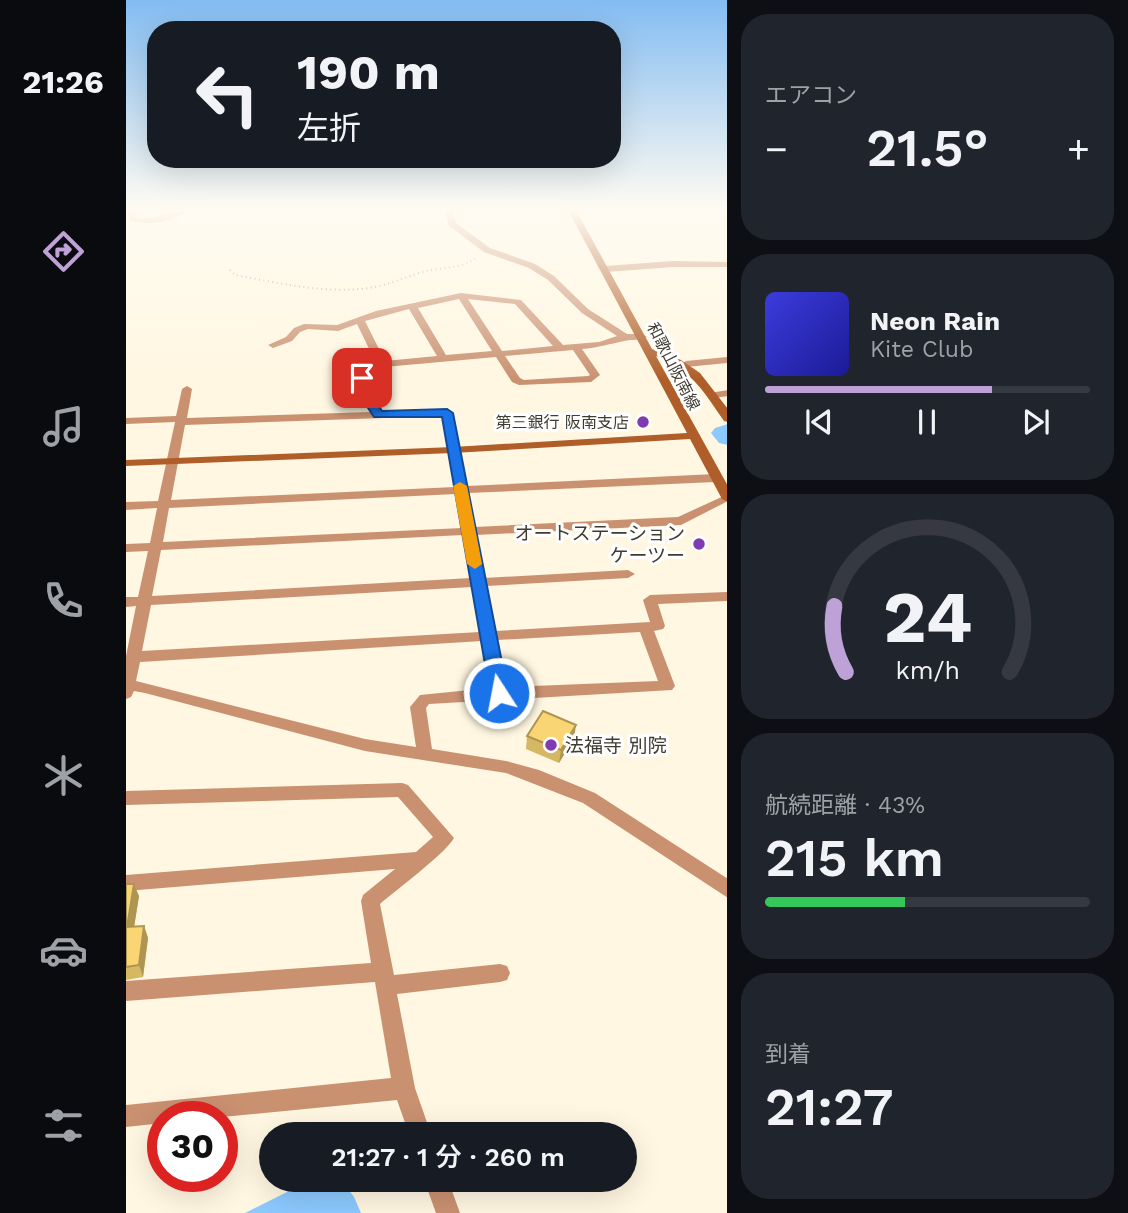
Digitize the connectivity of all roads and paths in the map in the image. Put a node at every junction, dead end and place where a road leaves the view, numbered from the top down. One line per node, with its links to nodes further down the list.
1 (456, 267): 5 (path)
2 (533, 267): 9 (street)
3 (638, 267): 4 (street)
4 (605, 269): 10 (main road, 和歌山阪南線)
5 (230, 270)
6 (461, 296): 7 (street); 13 (street); 15 (street)
7 (412, 306): 8 (street); 16 (street)
8 (360, 320): 11 (street); 18 (street)
9 (625, 337): 10 (street); 12 (street)
10 (642, 337): 14 (main road, 和歌山阪南線)
11 (273, 345)
12 (575, 346): 13 (street); 15 (street)
13 (559, 347): 15 (street)
14 (649, 351): 19 (main road); 27 (main road, 和歌山阪南線)
15 (498, 352): 16 (street)
16 (443, 358): 18 (street)
17 (727, 360): 19 (street)
18 (382, 364): 23 (street)
19 (685, 364): 22 (main road)
20 (187, 389): 26 (street)
21 (727, 393): 22 (street)
22 (713, 395): 24 (main road)
23 (378, 415): 26 (street); 28 (street)
24 (727, 419)
25 (126, 421): 26 (street)
26 (181, 421): 29 (street)
27 (692, 436): 28 (main road); 31 (main road, 和歌山阪南線)
28 (453, 450): 29 (main road); 32 (street)
29 (172, 461): 30 (main road); 34 (street)
30 (126, 463)
31 (715, 478): 32 (street); 33 (main road, 和歌山阪南線)
32 (461, 491): 34 (street); 36 (street)
33 (727, 498): 36 (street)
34 (164, 504): 35 (street); 37 (street)
35 (126, 506)
36 (468, 530): 37 (street); 40 (street)
37 (156, 547): 38 (street); 42 (street)
38 (126, 548)
39 (628, 574): 40 (street)
40 (478, 583): 42 (street); 45 (street)
41 (727, 596): 44 (street)
42 (145, 601): 43 (street); 46 (street)
43 (126, 602)
44 (645, 626): 45 (street); 48 (street)
45 (488, 637): 46 (street); 48 (street)
46 (134, 657): 47 (street)
47 (127, 688): 49 (street)
48 (499, 693): 49 (street)
49 (425, 754): 53 (street)
50 (126, 798): 51 (street)
51 (423, 859): 52 (street); 55 (street)
52 (126, 883)
53 (727, 890)
54 (500, 973): 55 (street)
55 (384, 979): 56 (street); 57 (street)
56 (126, 990)
57 (404, 1088): 58 (street); 59 (street)
58 (126, 1116)
59 (416, 1122)
60 (440, 1192): 61 (street)
61 (448, 1213)

